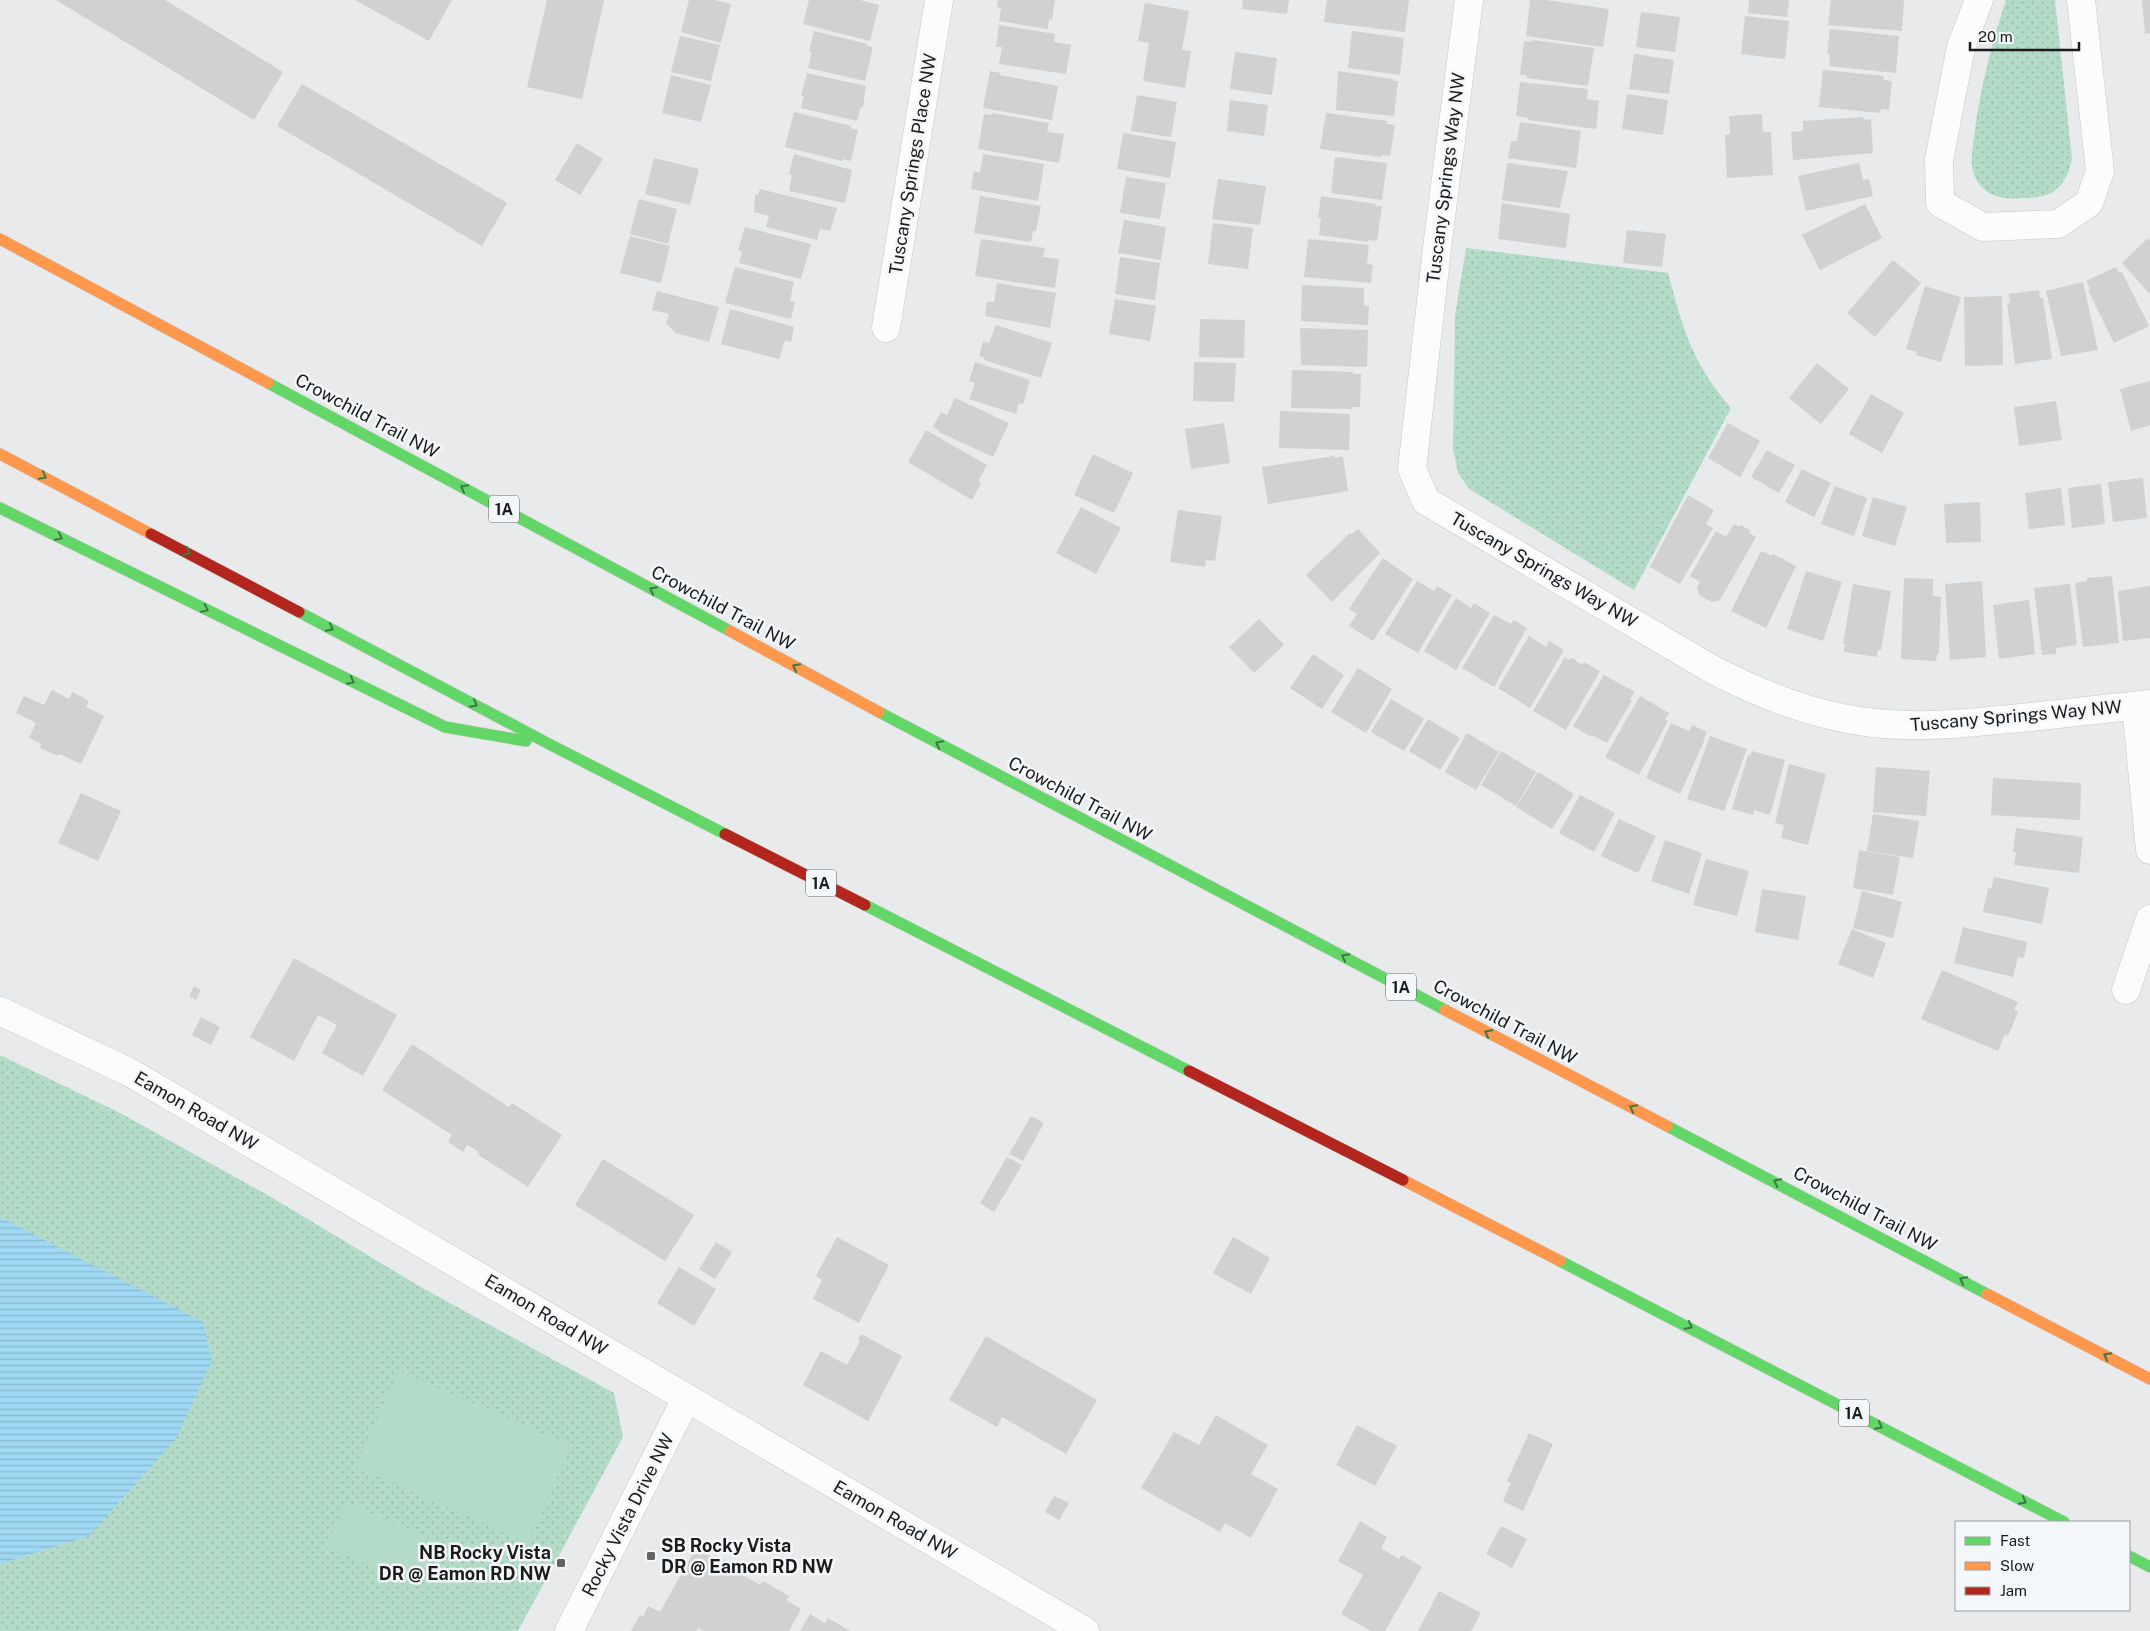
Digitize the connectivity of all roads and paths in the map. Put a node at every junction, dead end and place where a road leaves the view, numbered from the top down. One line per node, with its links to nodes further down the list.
1 (940, 0): 8 (street, Tuscany Springs Place NW)
2 (1469, 0): 11 (street, Tuscany Springs Way NW)
3 (1979, 0): 4 (street)
4 (2081, 0)
5 (0, 225): 7 (highway)
6 (0, 239): 7 (highway, Crowchild Trail NW / 1A)
7 (25, 252): 17 (highway, Crowchild Trail NW / 1A, one-way to 7)
8 (886, 328)
9 (0, 454): 12 (highway, 1A, one-way to 12)
10 (0, 508): 12 (highway, one-way to 12)
11 (2143, 705): 13 (street)
12 (551, 745): 19 (highway, 1A, one-way to 19)
13 (2150, 850)
14 (2150, 919): 15 (street)
15 (2126, 990)
16 (0, 1011): 18 (street, Eamon Road NW)
17 (2150, 1379)
18 (686, 1398): 22 (street, Rocky Vista Drive NW); 23 (street, Eamon Road NW)
19 (2062, 1521)
20 (2130, 1557): 21 (highway)
21 (2150, 1567)
22 (569, 1631)
23 (1085, 1631)

